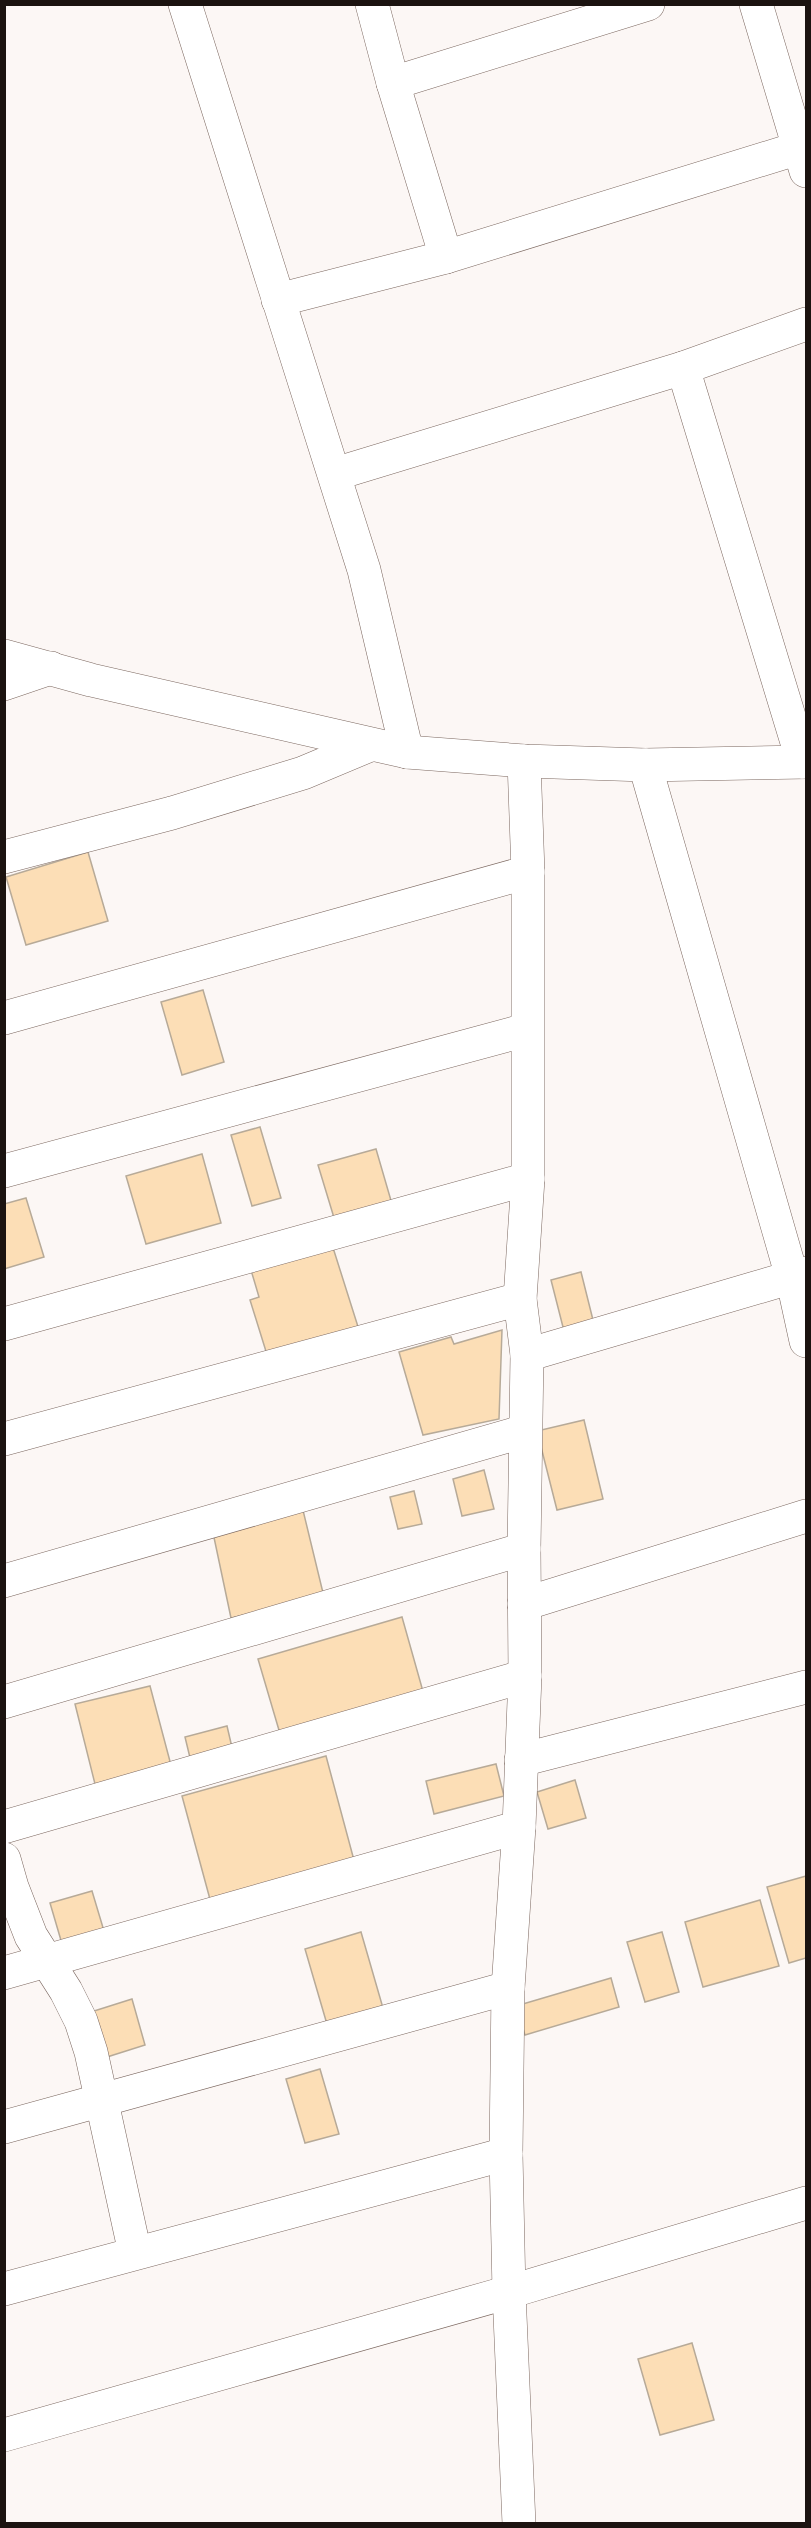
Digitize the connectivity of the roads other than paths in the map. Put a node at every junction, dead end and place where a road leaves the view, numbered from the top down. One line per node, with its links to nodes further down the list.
1 (185, 4): 8 (street)
2 (372, 4): 5 (street)
3 (648, 4): 5 (street)
4 (756, 4): 6 (street)
5 (393, 83): 7 (street)
6 (803, 159): 7 (street)
7 (446, 257): 8 (street)
8 (278, 300): 11 (street)
9 (807, 324): 10 (street)
10 (683, 368): 11 (street); 18 (street)
11 (335, 474): 16 (street)
12 (4, 656): 13 (street)
13 (51, 668): 14 (street); 15 (street)
14 (4, 684)
15 (370, 745): 16 (street); 20 (street)
16 (407, 752): 17 (street)
17 (524, 761): 19 (street); 21 (street)
18 (805, 762): 19 (street)
19 (645, 765): 26 (street)
20 (4, 857)
21 (528, 872): 22 (street); 23 (street)
22 (4, 1018)
23 (526, 1030): 24 (street); 25 (street)
24 (4, 1171)
25 (528, 1179): 27 (street); 28 (street)
26 (799, 1275): 29 (street); 30 (street)
27 (520, 1299): 30 (street); 32 (street)
28 (4, 1324)
29 (807, 1341)
30 (527, 1355): 31 (street)
31 (525, 1431): 34 (street); 35 (street)
32 (4, 1439)
33 (807, 1516): 36 (street)
34 (524, 1550): 36 (street); 39 (street)
35 (4, 1581)
36 (524, 1604): 37 (street)
37 (525, 1676): 40 (street); 41 (street)
38 (807, 1687): 40 (street)
39 (4, 1702)
40 (521, 1760): 42 (street)
41 (4, 1827)
42 (519, 1827): 44 (street); 46 (street)
43 (4, 1859): 44 (street)
44 (46, 1961): 45 (street); 47 (street)
45 (4, 1973)
46 (508, 1988): 47 (street); 49 (street)
47 (102, 2099): 48 (street); 51 (street)
48 (4, 2127)
49 (506, 2154): 51 (street); 53 (street)
50 (807, 2203): 53 (street)
51 (135, 2253): 52 (street)
52 (4, 2289)
53 (509, 2292): 54 (street); 55 (street)
54 (4, 2435)
55 (519, 2523)

